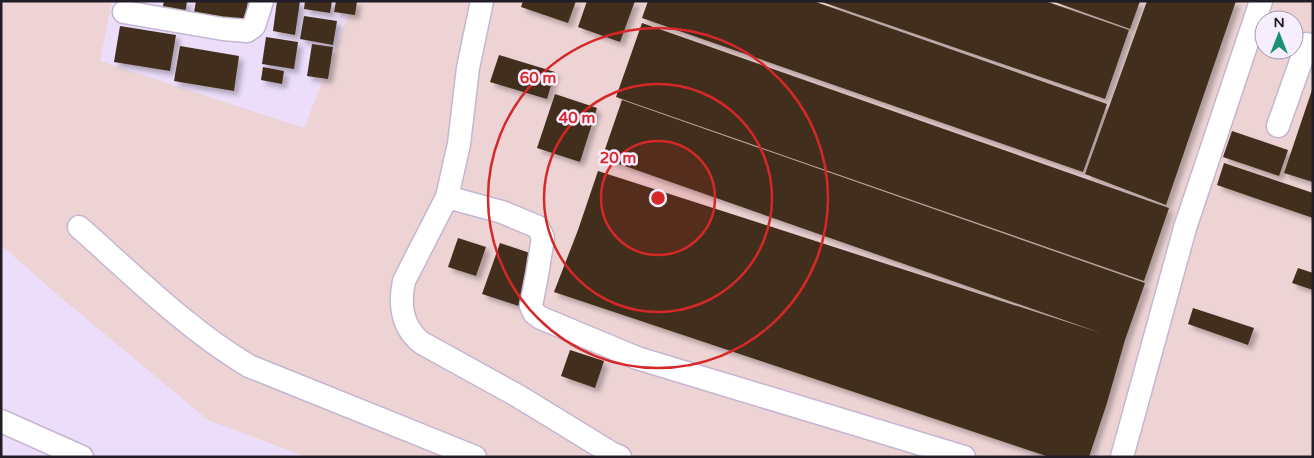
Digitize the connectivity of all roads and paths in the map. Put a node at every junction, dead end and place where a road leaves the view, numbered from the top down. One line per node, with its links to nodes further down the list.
1 (262, 1): 3 (street)
2 (482, 1): 7 (street)
3 (124, 12)
4 (1254, 38): 15 (street)
5 (1305, 43): 6 (street)
6 (1278, 126)
7 (447, 197): 10 (street); 13 (street)
8 (79, 227): 12 (street)
9 (1, 421): 11 (street)
10 (910, 449): 14 (street)
11 (82, 457)
12 (475, 457)
13 (620, 457)
14 (964, 457)
15 (1122, 457)

